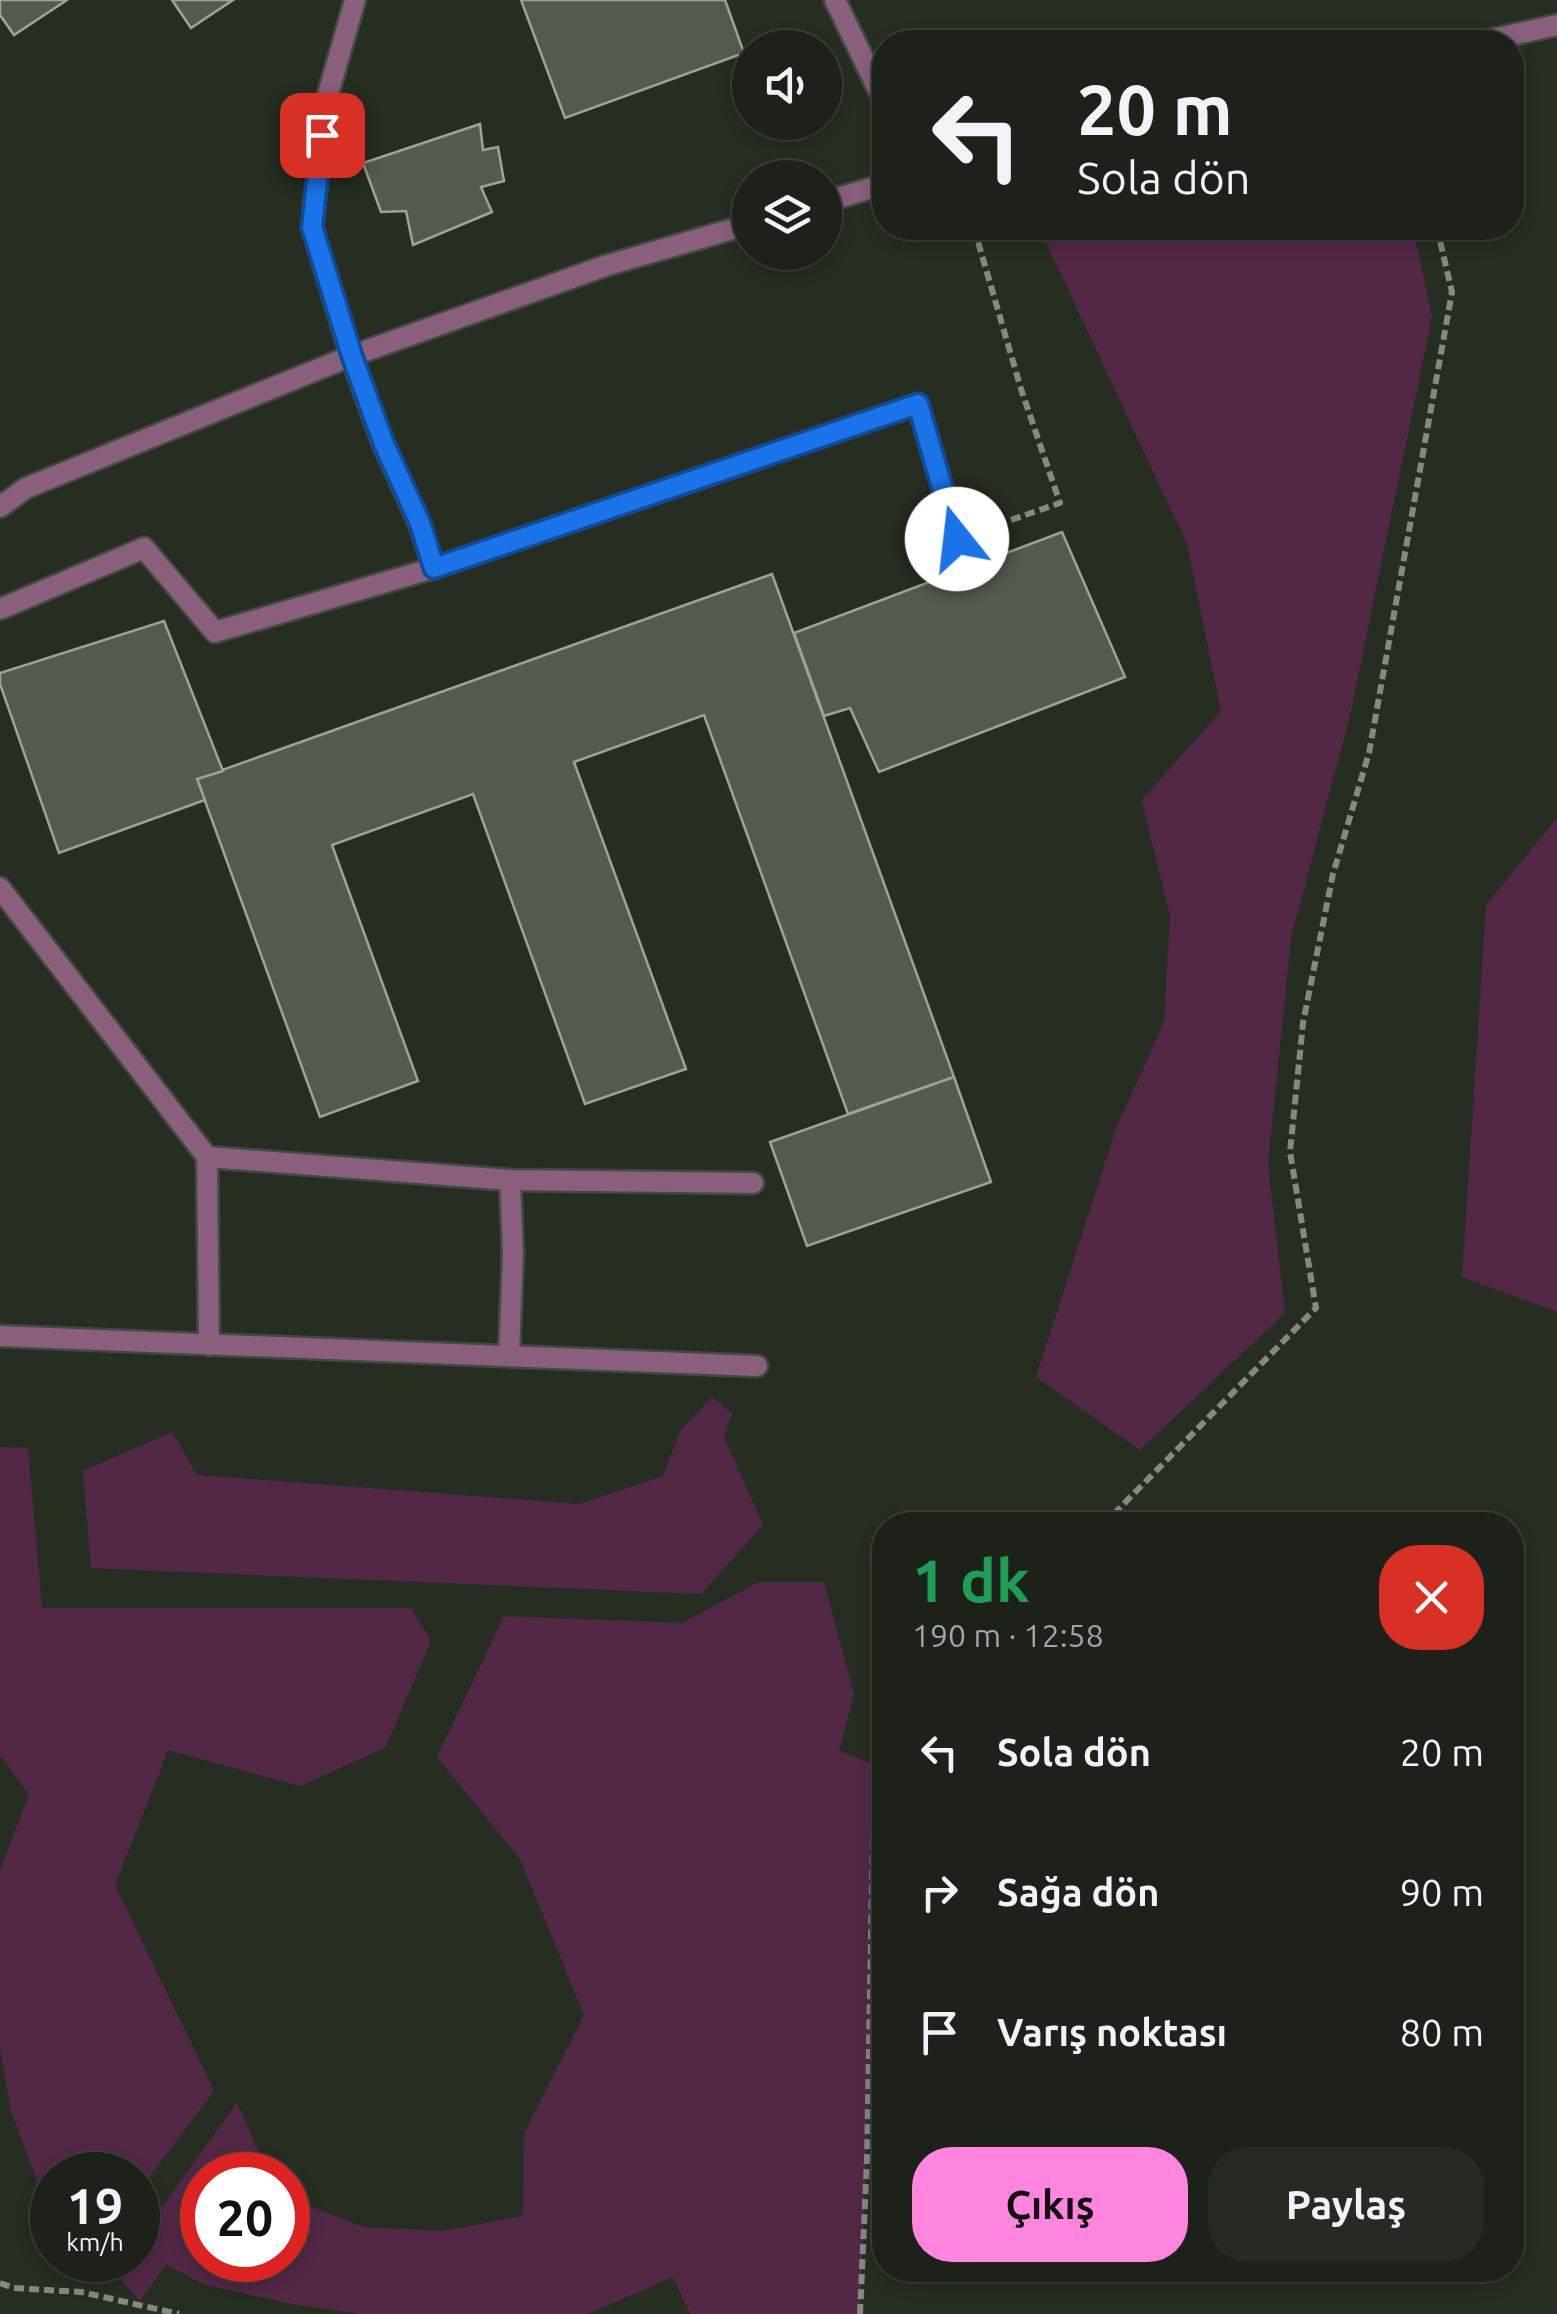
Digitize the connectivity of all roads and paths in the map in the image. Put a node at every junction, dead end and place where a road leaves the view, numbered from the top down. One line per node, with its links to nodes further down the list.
1 (354, 0): 11 (street)
2 (835, 0): 5 (street)
3 (1557, 25): 4 (street)
4 (1524, 32)
5 (872, 77)
6 (872, 188): 7 (street)
7 (842, 197)
8 (732, 229): 11 (street)
9 (978, 240): 13 (path)
10 (1439, 240): 24 (path)
11 (352, 356): 12 (street); 14 (street)
12 (0, 507)
13 (957, 539): 14 (street)
14 (434, 568): 15 (street)
15 (0, 608)
16 (0, 888): 17 (street)
17 (208, 1157): 18 (street); 21 (street)
18 (510, 1180): 19 (street); 22 (street)
19 (753, 1183)
20 (0, 1336): 21 (street)
21 (208, 1345): 22 (street)
22 (509, 1355): 23 (street)
23 (757, 1366)
24 (1116, 1512)
25 (872, 1726): 28 (path)
26 (0, 2283): 27 (path)
27 (179, 2314)
28 (860, 2314)

